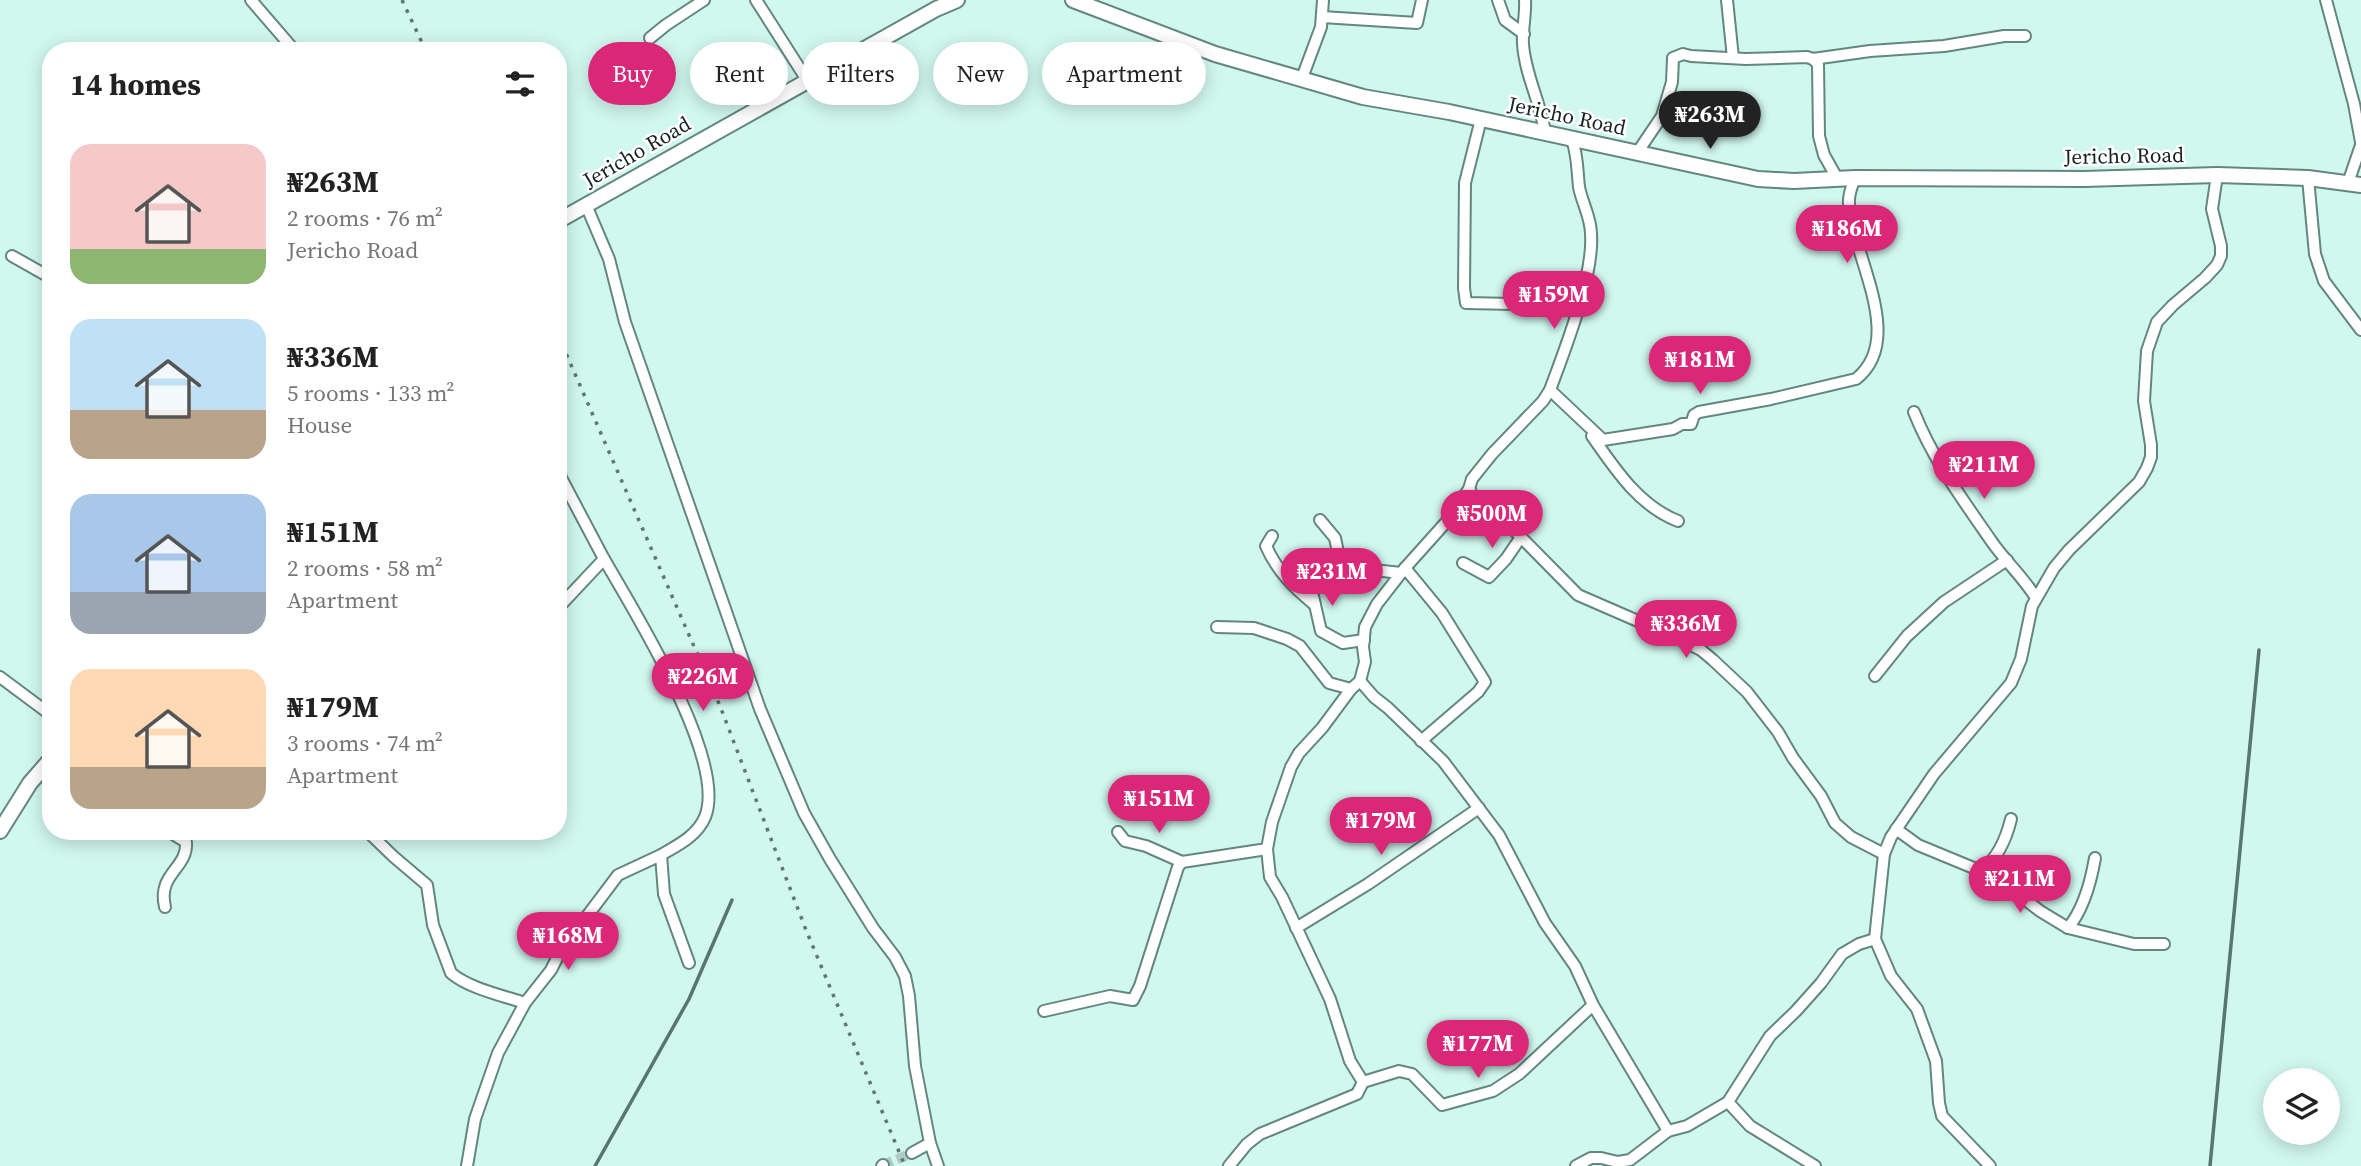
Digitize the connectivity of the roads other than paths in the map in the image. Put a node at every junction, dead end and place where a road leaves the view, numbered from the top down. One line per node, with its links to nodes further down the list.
1 (251, 0): 16 (street)
2 (704, 0): 15 (street)
3 (756, 0): 20 (street)
4 (957, 0): 17 (street, Jericho Road)
5 (1073, 0): 21 (street, Jericho Road)
6 (1323, 0): 12 (street)
7 (1422, 0): 12 (street)
8 (1498, 0): 13 (street)
9 (1525, 0): 13 (street)
10 (1727, 0): 18 (street)
11 (2326, 0): 26 (street)
12 (1322, 17): 21 (street)
13 (1524, 34): 24 (street)
14 (2025, 36): 19 (street)
15 (650, 38)
16 (288, 42)
17 (876, 42)
18 (1733, 58): 19 (street); 27 (street)
19 (1813, 59): 30 (street)
20 (802, 72)
21 (1301, 78): 23 (street, Jericho Road)
22 (802, 83): 33 (street, Jericho Road)
23 (1481, 119): 24 (street, Jericho Road); 37 (street)
24 (1545, 133): 25 (street, Jericho Road)
25 (1572, 139): 27 (street, Jericho Road); 37 (street)
26 (2361, 143): 32 (street)
27 (1637, 153): 30 (street, Jericho Road)
28 (2217, 174): 29 (street, Jericho Road); 31 (street, Jericho Road); 54 (street)
29 (1855, 177): 30 (street, Jericho Road); 41 (street)
30 (1837, 178)
31 (2308, 178): 32 (street, Jericho Road); 38 (street)
32 (2354, 184)
33 (586, 205): 34 (street, Jericho Road); 89 (street)
34 (567, 216)
35 (12, 256): 36 (street)
36 (42, 273)
37 (1577, 311): 39 (street)
38 (2361, 330)
39 (1550, 390): 41 (street); 43 (street)
40 (1914, 412): 49 (street)
41 (1581, 419): 45 (street)
42 (567, 489): 48 (street)
43 (1469, 489): 47 (street); 52 (street)
44 (1320, 520): 52 (street)
45 (1678, 521)
46 (1272, 536): 55 (street)
47 (1521, 537): 50 (street); 73 (street)
48 (604, 559): 53 (street); 72 (street)
49 (2007, 560): 54 (street); 58 (street)
50 (1463, 563)
51 (1311, 567): 55 (street)
52 (1403, 571): 57 (street); 62 (street)
53 (567, 598)
54 (2036, 598): 66 (street)
55 (1315, 605): 57 (street)
56 (1217, 627): 60 (street)
57 (1364, 640): 60 (street)
58 (1875, 676)
59 (0, 677): 61 (street)
60 (1355, 685): 62 (street); 71 (street)
61 (42, 708)
62 (1420, 741): 64 (street)
63 (42, 769): 67 (street)
64 (1479, 808): 78 (street); 84 (street)
65 (2011, 819): 76 (street)
66 (1896, 829): 73 (street); 76 (street)
67 (0, 830)
68 (1118, 832): 75 (street)
69 (183, 840): 77 (street)
70 (376, 840): 83 (street)
71 (1267, 849): 75 (street); 78 (street)
72 (661, 855): 82 (street); 83 (street)
73 (1884, 855): 80 (street)
74 (2095, 858): 79 (street)
75 (1182, 862): 85 (street)
76 (1981, 871): 79 (street)
77 (165, 907)
78 (1296, 928): 86 (street)
79 (2068, 928): 81 (street)
80 (1875, 939): 87 (street); 96 (street)
81 (2164, 944)
82 (689, 963)
83 (525, 1003): 91 (street)
84 (1593, 1005): 86 (street); 88 (street)
85 (1044, 1011)
86 (1363, 1082): 93 (street)
87 (1728, 1102): 88 (street); 95 (street)
88 (1668, 1131): 94 (street)
89 (930, 1143): 90 (street); 92 (street)
90 (912, 1153)
91 (467, 1166)
92 (938, 1166)
93 (1229, 1166)
94 (1576, 1166)
95 (1815, 1166)
96 (1990, 1166)

